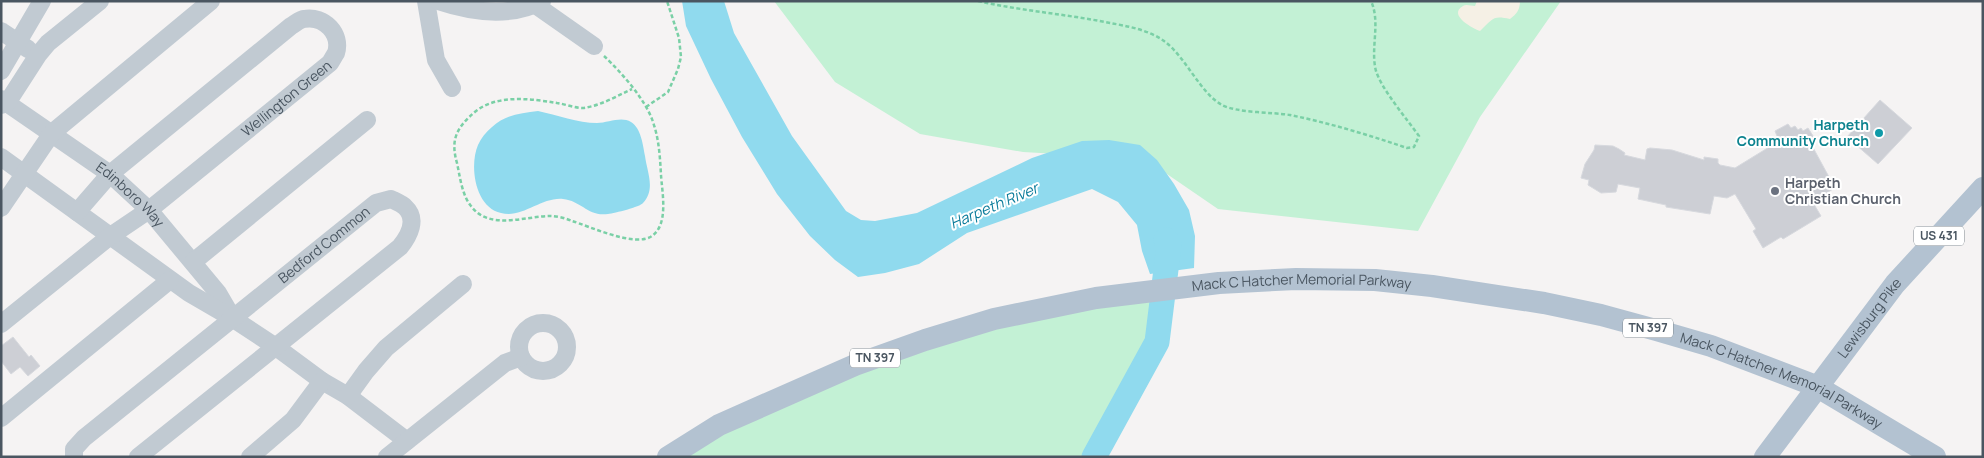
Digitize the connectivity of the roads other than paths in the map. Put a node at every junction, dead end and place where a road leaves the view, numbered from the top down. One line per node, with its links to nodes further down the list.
1 (42, 1): 8 (street)
2 (211, 1): 15 (street)
3 (426, 1): 12 (street)
4 (438, 1): 6 (street)
5 (94, 3): 10 (street)
6 (538, 3): 9 (street)
7 (1, 31): 8 (street)
8 (18, 42): 10 (street); 11 (street)
9 (594, 46)
10 (38, 55): 13 (street)
11 (1, 71)
12 (452, 88)
13 (3, 102): 15 (street, Edinboro Way)
14 (367, 120): 24 (street)
15 (52, 133): 17 (street); 18 (street, Edinboro Way)
16 (1, 157): 17 (street, Edinboro Way)
17 (25, 174): 20 (street); 22 (street, Edinboro Way)
18 (110, 174): 21 (street, Edinboro Way); 21 (street, Wellington Green); 22 (street, Wellington Green)
19 (1983, 188): 32 (main road, Lewisburg Pike / US 431)
20 (1, 208)
21 (149, 210): 23 (street, Wellington Green); 24 (street, Edinboro Way)
22 (77, 212): 23 (street, Edinboro Way)
23 (109, 237): 25 (street, Edinboro Way); 28 (street, Wellington Green)
24 (193, 262): 27 (street, Edinboro Way)
25 (170, 280): 27 (street, Edinboro Way); 34 (street)
26 (463, 284): 33 (street)
27 (232, 318): 29 (street, Edinboro Way); 29 (street, Bedford Common); 36 (street, Bedford Common)
28 (1, 324)
29 (276, 347): 31 (street, Edinboro Way); 37 (street, Bedford Common)
30 (521, 357): 35 (street)
31 (322, 381): 33 (street, Edinboro Way); 38 (street)
32 (1816, 386): 40 (main road, Mack C Hatcher Memorial Parkway / TN 397); 41 (main road, Lewisburg Pike); 42 (main road, Mack C Hatcher Memorial Parkway / TN 397)
33 (348, 396): 35 (street, Edinboro Way)
34 (1, 418)
35 (407, 441): 39 (street)
36 (74, 457)
37 (138, 457)
38 (250, 457)
39 (387, 457)
40 (668, 457)
41 (1765, 457)
42 (1935, 457)

